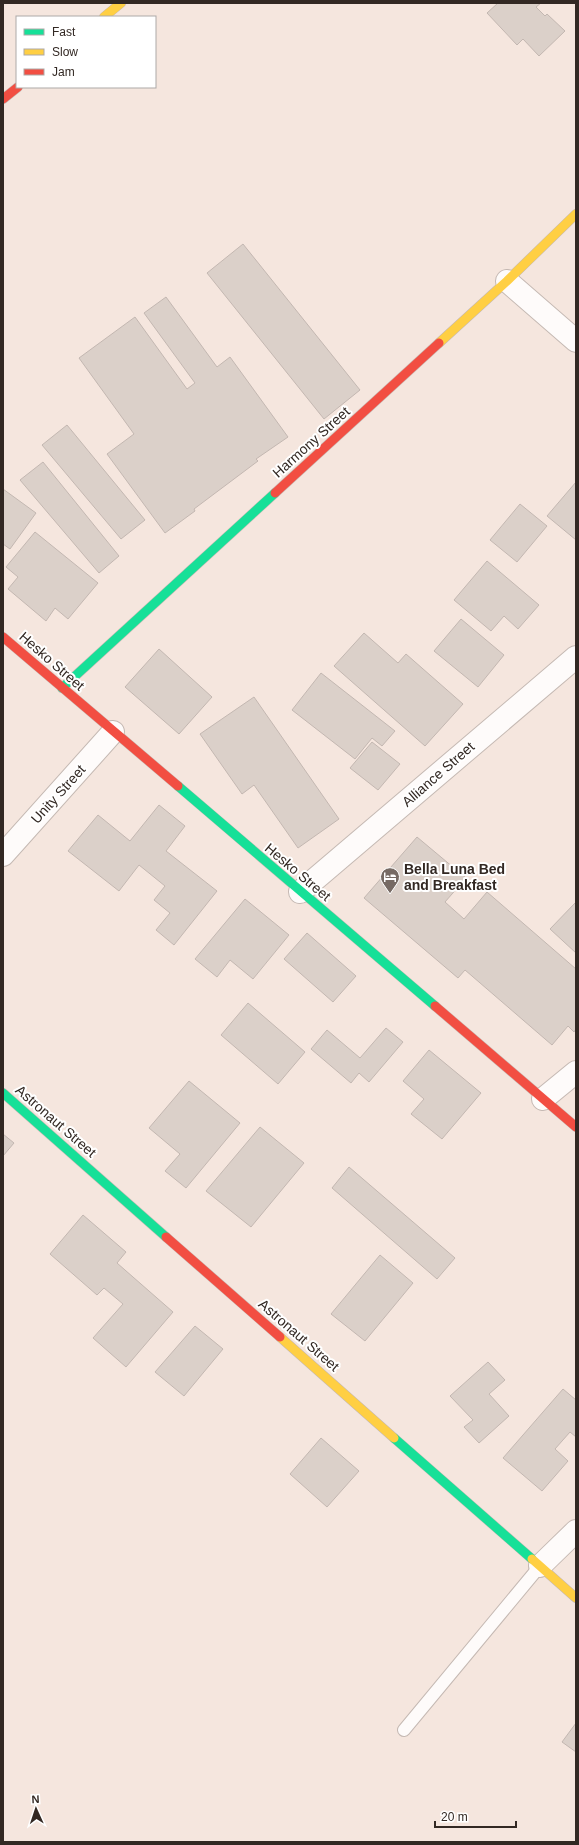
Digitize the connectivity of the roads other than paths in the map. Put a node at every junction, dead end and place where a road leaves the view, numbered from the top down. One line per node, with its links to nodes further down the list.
1 (121, 3): 2 (street)
2 (105, 16)
3 (17, 88): 4 (street)
4 (3, 99)
5 (576, 214): 6 (street, Harmony Street)
6 (507, 281): 7 (street); 10 (street, Harmony Street)
7 (576, 341)
8 (3, 637): 10 (street, Hesko Street)
9 (576, 656): 13 (street, Alliance Street)
10 (62, 688): 11 (street, Hesko Street)
11 (113, 732): 12 (street, Unity Street); 13 (street, Hesko Street)
12 (3, 855)
13 (300, 892): 16 (street, Hesko Street)
14 (576, 1072): 16 (street)
15 (3, 1093): 19 (street, Astronaut Street)
16 (543, 1099): 17 (street, Hesko Street)
17 (576, 1128)
18 (576, 1531): 19 (street)
19 (540, 1566): 20 (street, Astronaut Street); 21 (lane)
20 (576, 1598)
21 (404, 1730)

